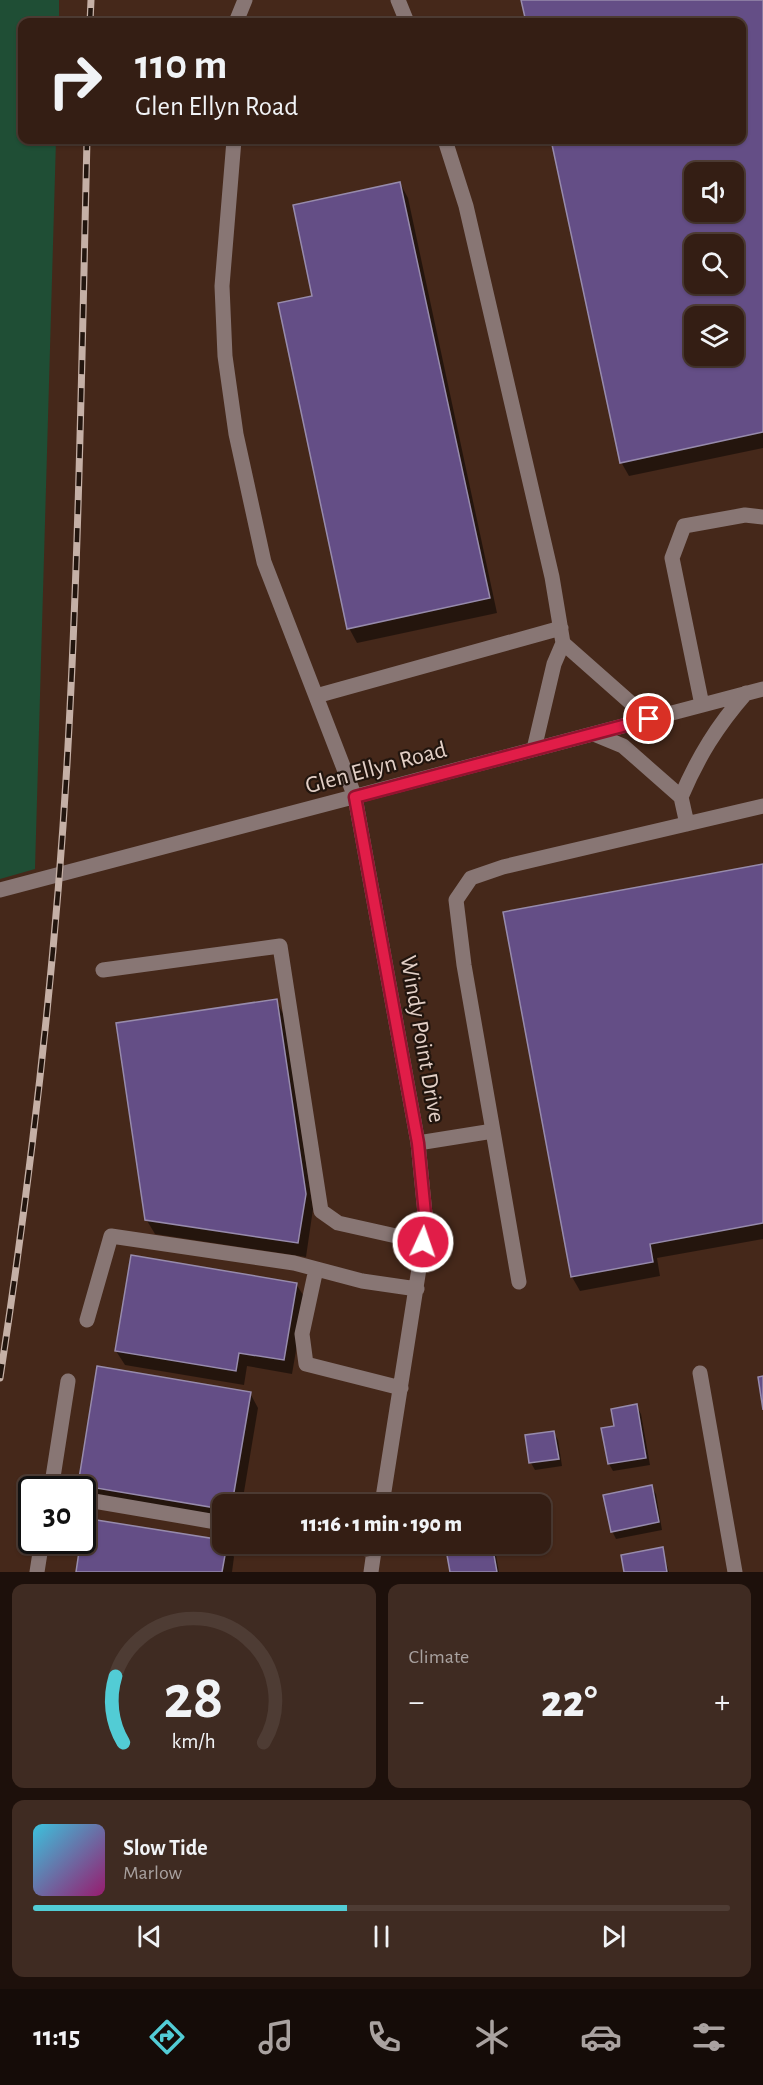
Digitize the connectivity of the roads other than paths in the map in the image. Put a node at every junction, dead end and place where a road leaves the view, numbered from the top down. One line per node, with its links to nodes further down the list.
1 (245, 0): 3 (street)
2 (398, 0): 4 (street)
3 (238, 18)
4 (405, 18)
5 (234, 144): 11 (street, Windy Point Drive)
6 (446, 144): 8 (street)
7 (763, 517): 12 (street)
8 (562, 635): 11 (street); 13 (street); 15 (street)
9 (763, 689): 10 (street, Glen Ellyn Road)
10 (746, 693): 12 (street, Glen Ellyn Road); 17 (street)
11 (316, 696): 16 (street, Windy Point Drive)
12 (702, 705): 13 (street, Glen Ellyn Road)
13 (649, 719): 14 (street, Glen Ellyn Road)
14 (594, 734): 15 (street, Glen Ellyn Road); 17 (street)
15 (534, 749): 16 (street, Glen Ellyn Road)
16 (355, 797): 20 (street, Glen Ellyn Road); 23 (street, Windy Point Drive)
17 (681, 798): 19 (street)
18 (763, 806): 19 (street)
19 (687, 824): 22 (street)
20 (0, 890)
21 (103, 970): 24 (street)
22 (493, 1131): 23 (street); 26 (street)
23 (418, 1143): 24 (street, Windy Point Drive)
24 (423, 1242): 27 (street, Windy Point Drive)
25 (316, 1269): 27 (street); 28 (street); 31 (street)
26 (519, 1282)
27 (417, 1289): 31 (street, Windy Point Drive)
28 (87, 1320)
29 (700, 1373): 40 (street)
30 (68, 1381): 32 (street)
31 (401, 1388): 33 (street, Windy Point Drive)
32 (53, 1476)
33 (384, 1494)
34 (96, 1501): 35 (street)
35 (212, 1521)
36 (39, 1554): 38 (street)
37 (374, 1554): 39 (street)
38 (36, 1572)
39 (371, 1572)
40 (735, 1572)

